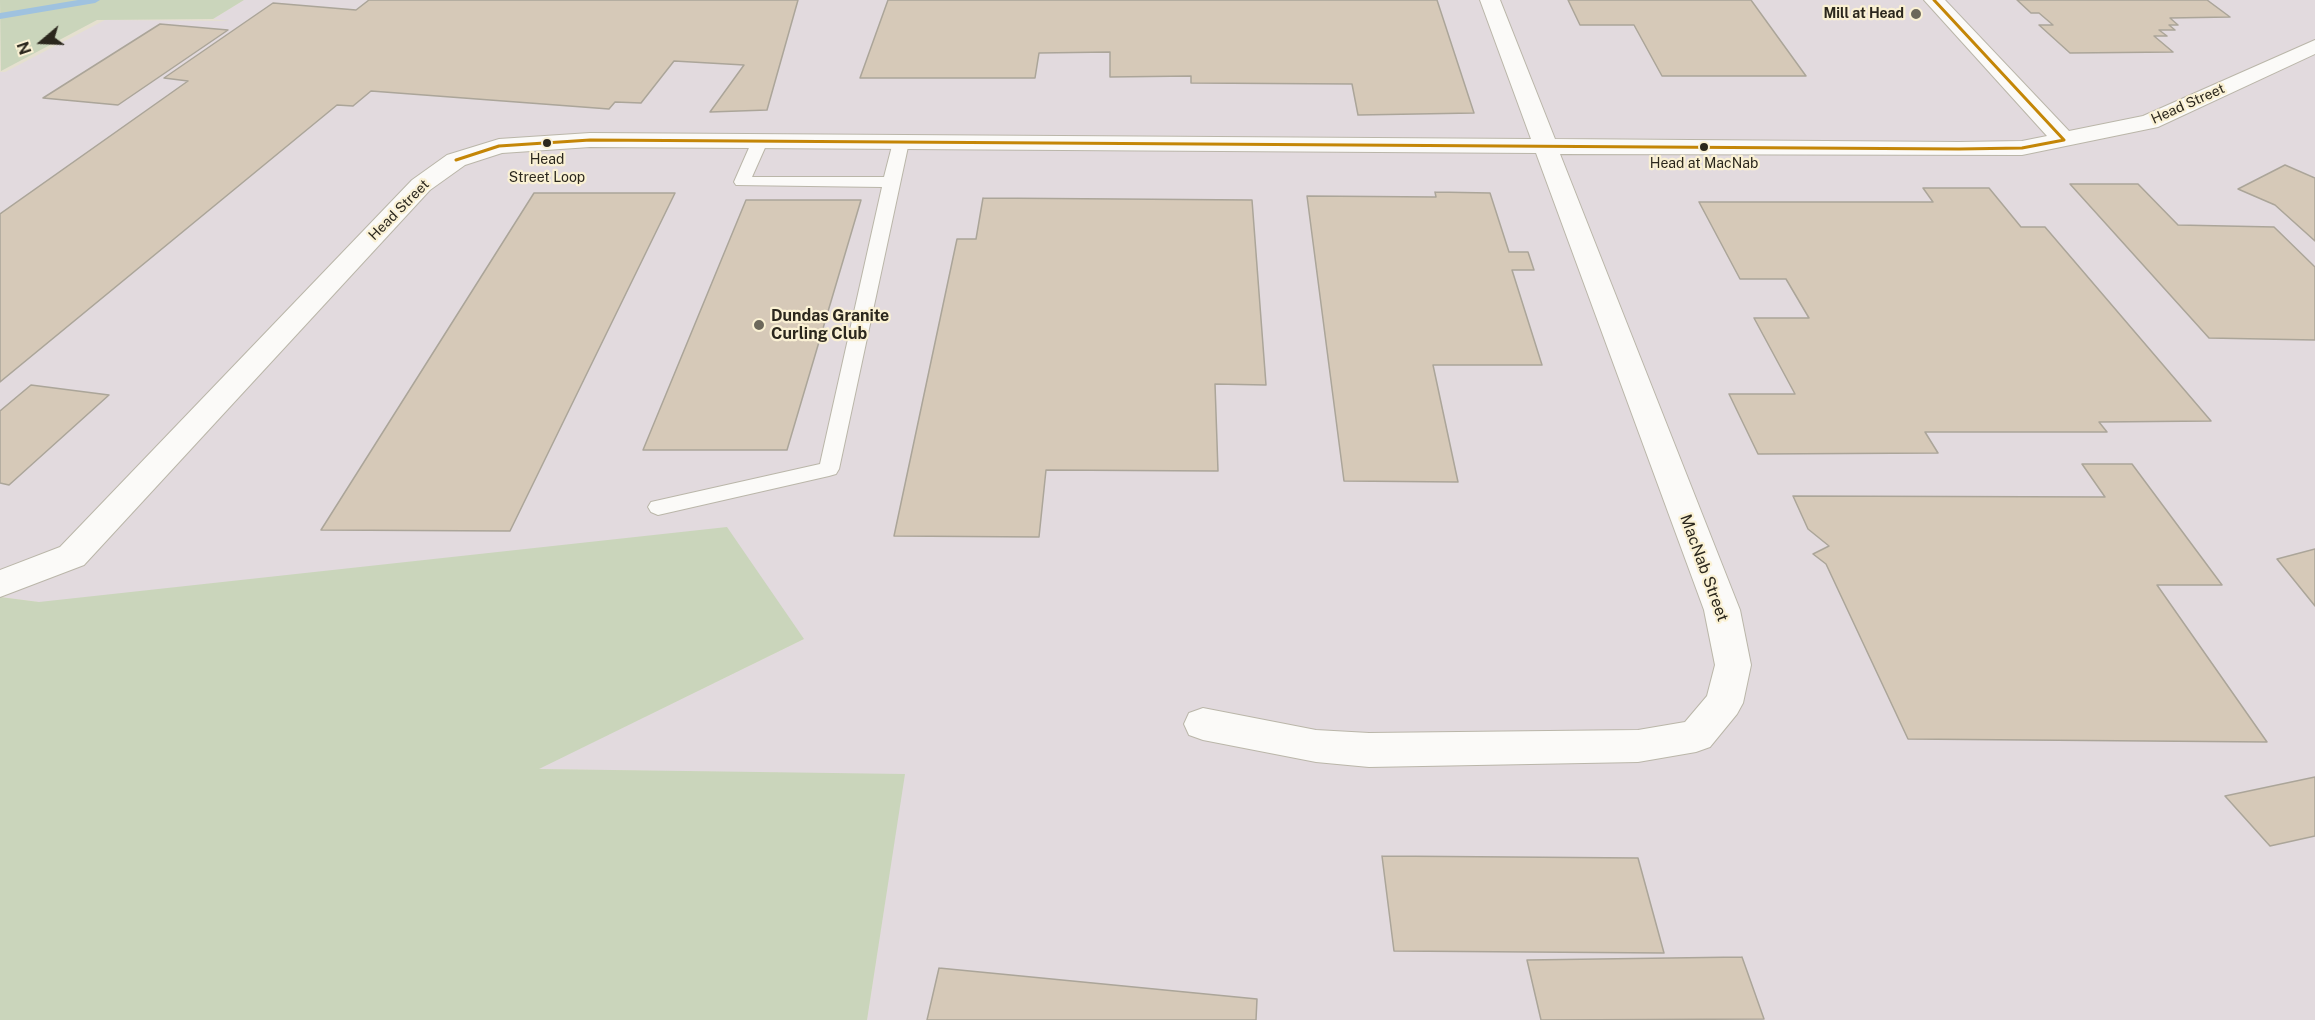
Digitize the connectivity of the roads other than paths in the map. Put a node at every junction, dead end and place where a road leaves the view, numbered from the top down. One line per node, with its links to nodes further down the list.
1 (1490, 0): 7 (street, MacNab Street)
2 (1934, 0): 4 (street)
3 (2315, 46): 4 (street, Head Street)
4 (2064, 140): 7 (street, Head Street)
5 (760, 141): 6 (street, Head Street); 8 (lane); 10 (street, Head Street)
6 (901, 142): 7 (street, Head Street); 8 (lane)
7 (1544, 147): 11 (street, MacNab Street)
8 (891, 182): 9 (lane)
9 (658, 507)
10 (0, 584)
11 (1203, 724)

